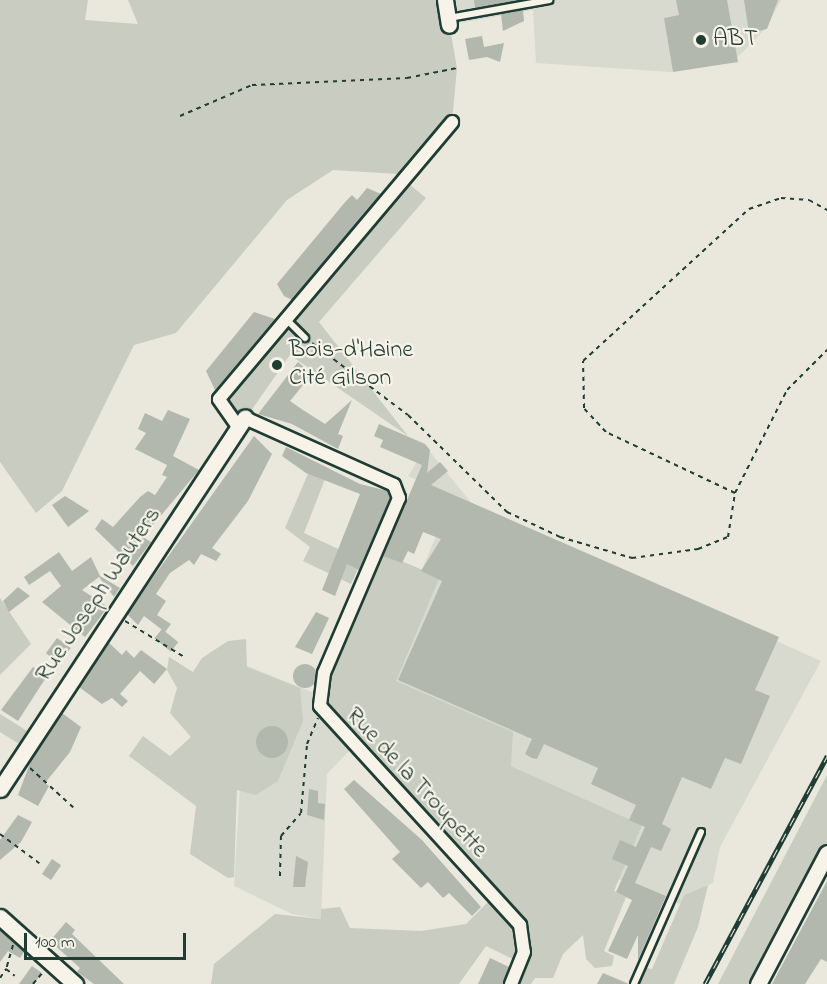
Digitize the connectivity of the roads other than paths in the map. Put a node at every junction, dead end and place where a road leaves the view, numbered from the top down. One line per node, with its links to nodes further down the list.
1 (445, 0): 3 (street)
2 (549, 0): 3 (lane)
3 (449, 22)
4 (452, 122): 5 (street)
5 (286, 319): 6 (lane); 7 (street)
6 (304, 338)
7 (242, 423): 8 (street, Rue Joseph Wauters); 13 (street, Rue de la Troupette)
8 (0, 789)
9 (701, 832): 14 (lane)
10 (827, 853): 15 (street)
11 (0, 917): 12 (street)
12 (75, 984)
13 (511, 984)
14 (634, 984)
15 (758, 984)

